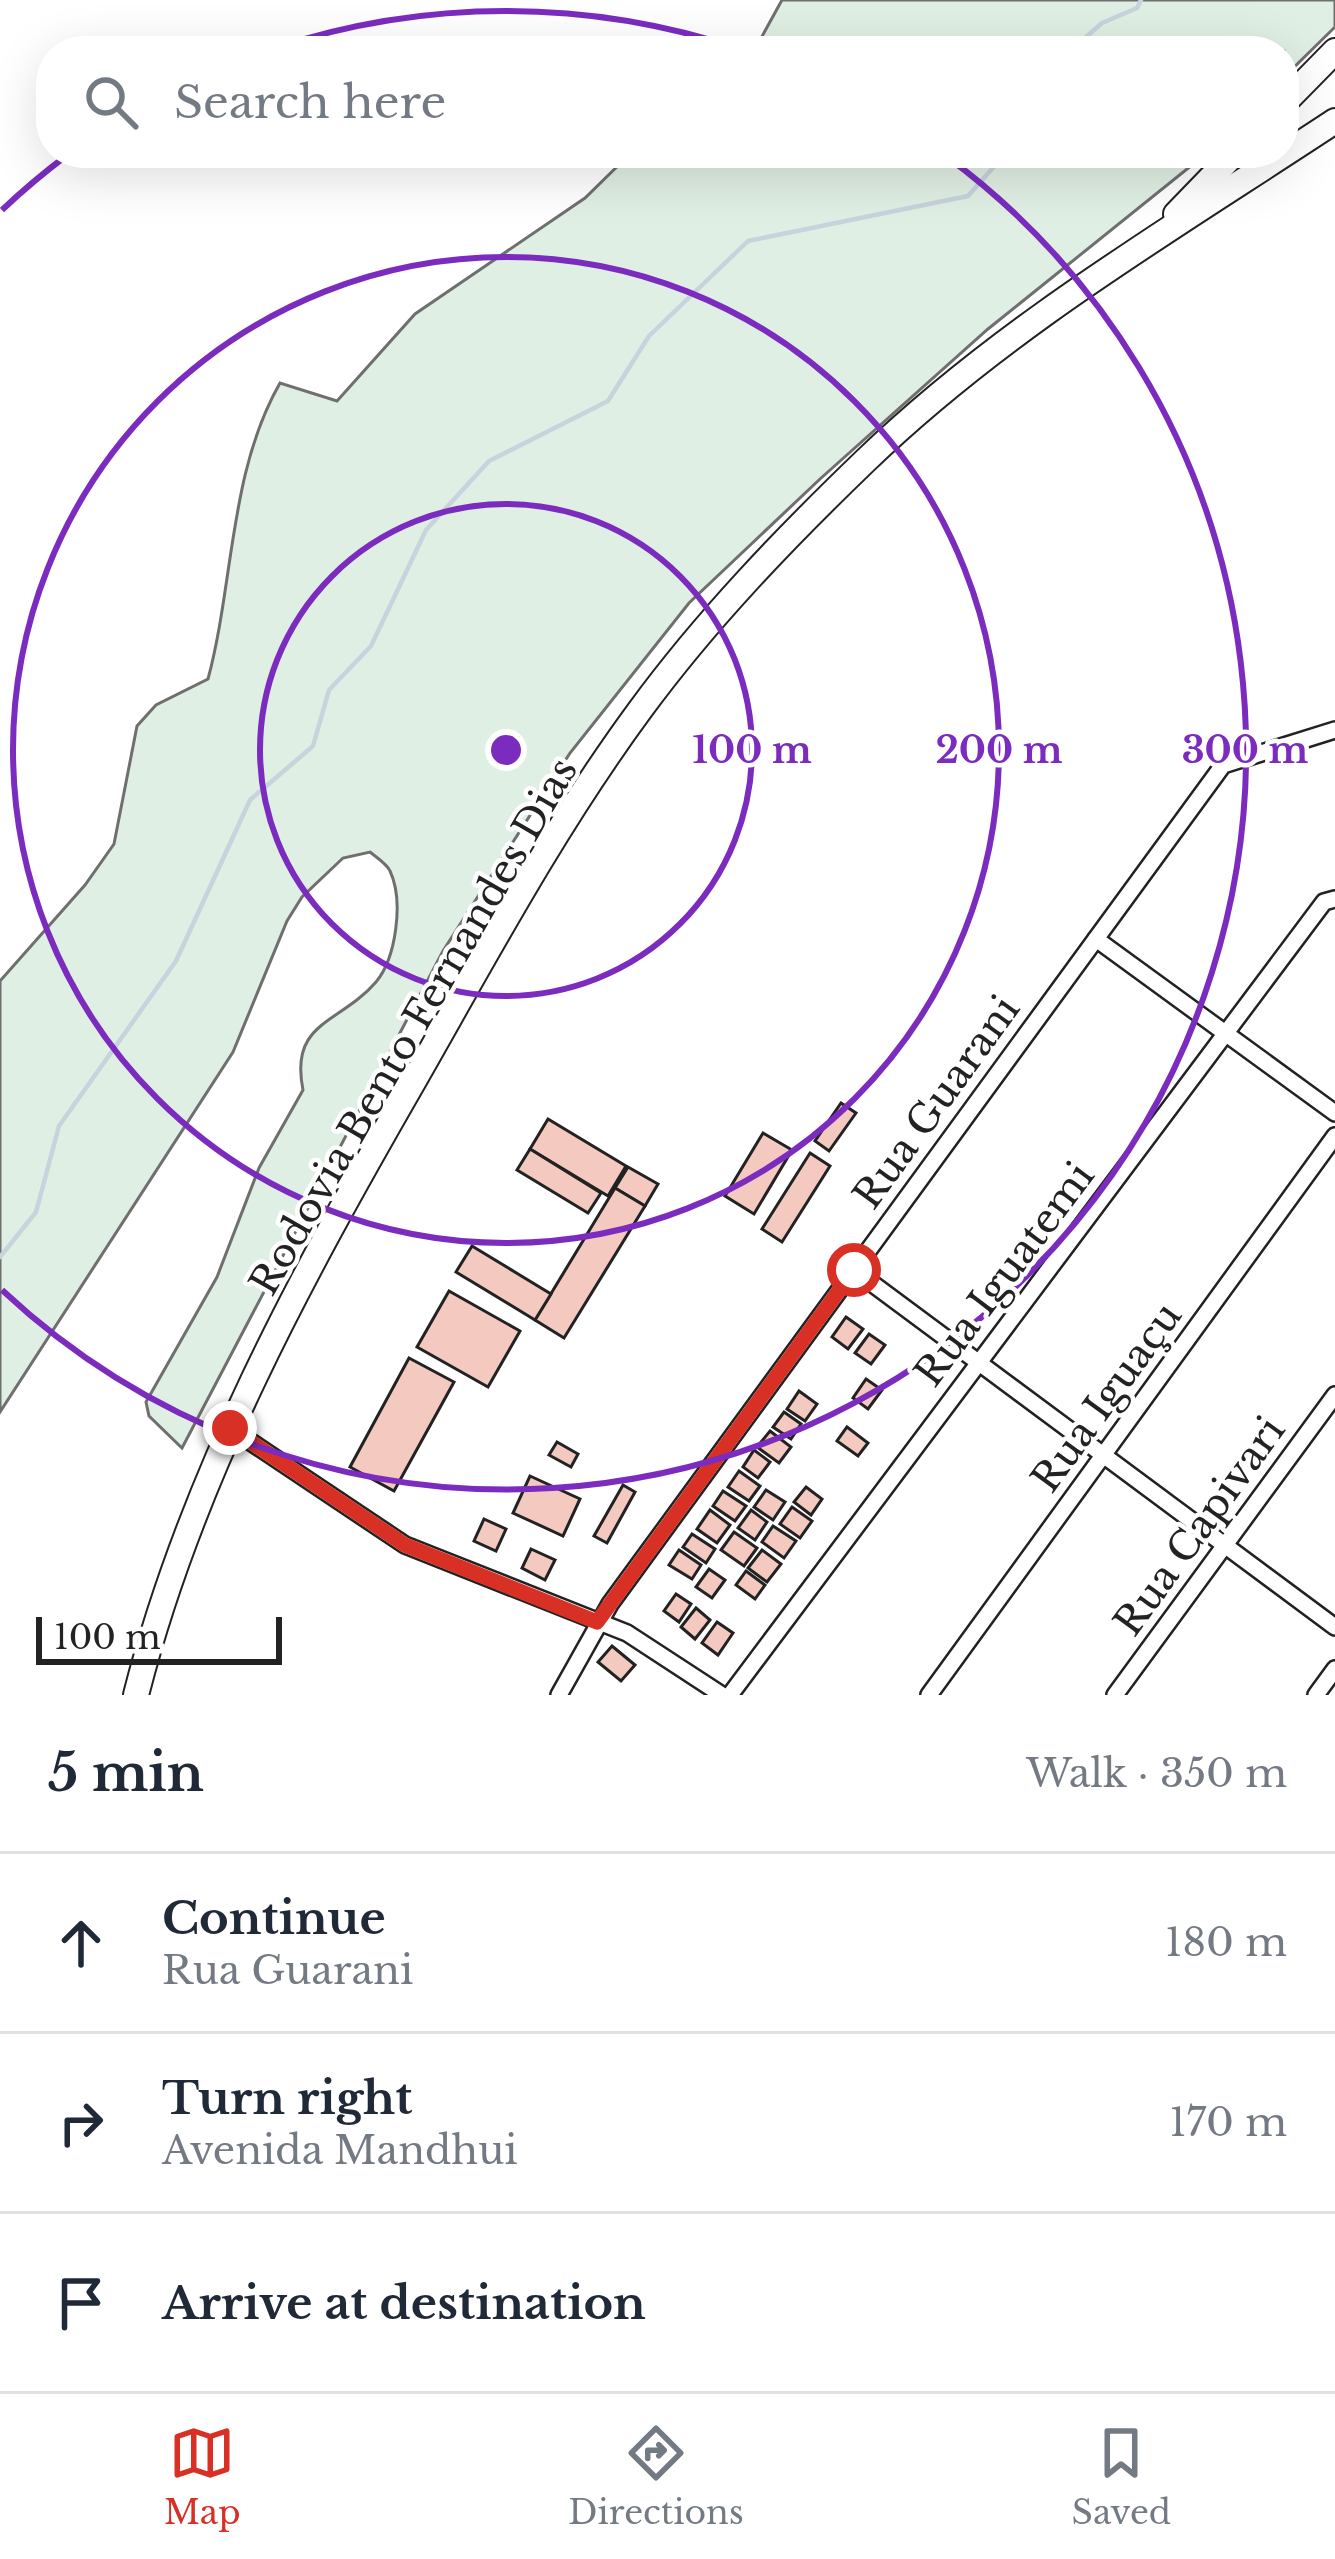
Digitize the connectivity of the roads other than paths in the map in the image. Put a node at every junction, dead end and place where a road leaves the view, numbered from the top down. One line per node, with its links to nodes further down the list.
1 (1335, 51): 2 (highway)
2 (1299, 88)
3 (1335, 122): 4 (highway, Rodovia Bento Fernandes Dias)
4 (1299, 145)
5 (1220, 168): 7 (highway, Rodovia Bento Fernandes Dias)
6 (1263, 168): 7 (highway, Rodovia Bento Fernandes Dias)
7 (1149, 241): 17 (highway, Rodovia Bento Fernandes Dias)
8 (1335, 730): 10 (street, Rua Guarani)
9 (1335, 899): 11 (street, Rua Iguatemi)
10 (1096, 939): 11 (street); 14 (street, Rua Guarani)
11 (1226, 1033): 12 (street); 15 (street, Rua Iguatemi)
12 (1335, 1113)
13 (1335, 1136): 18 (street, Rua Iguaçu)
14 (854, 1270): 15 (street); 20 (street, Rua Guarani)
15 (978, 1363): 18 (street); 25 (street, Rua Iguatemi)
16 (1335, 1395): 19 (street, Rua Capivari)
17 (230, 1428): 20 (street); 23 (highway, Rodovia Bento Fernandes Dias)
18 (1105, 1456): 19 (street); 26 (street, Rua Iguaçu)
19 (1225, 1546): 21 (street); 27 (street, Rua Capivari)
20 (597, 1622): 24 (street, Rua Guarani); 25 (street)
21 (1335, 1627)
22 (1335, 1669): 28 (street)
23 (136, 1695)
24 (559, 1695)
25 (726, 1695)
26 (929, 1695)
27 (1115, 1695)
28 (1316, 1695)

